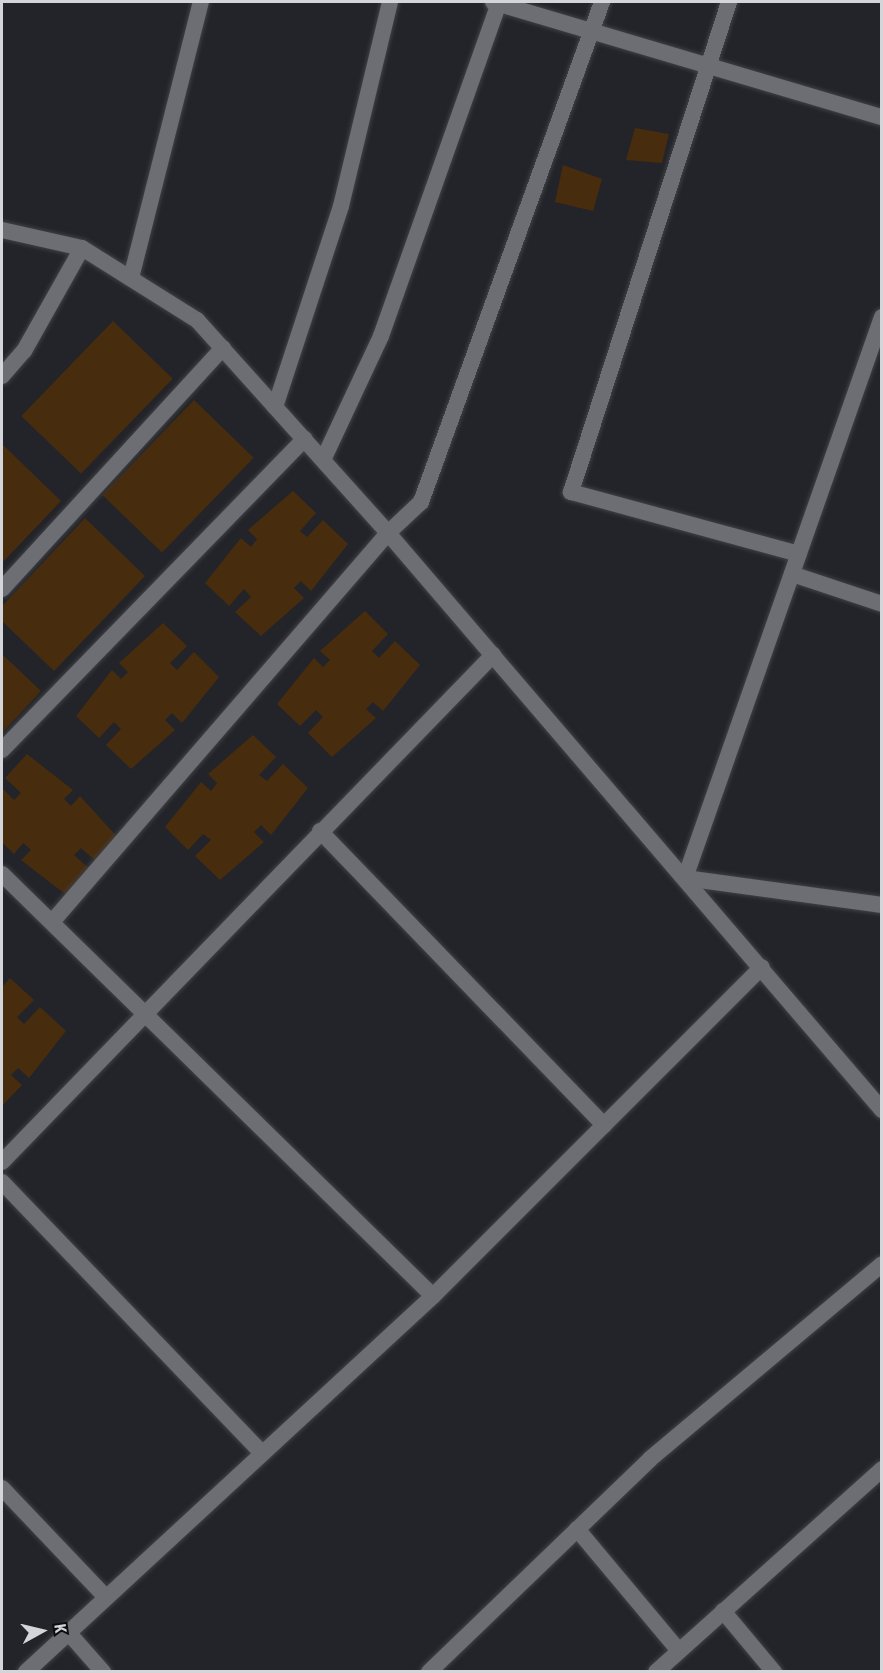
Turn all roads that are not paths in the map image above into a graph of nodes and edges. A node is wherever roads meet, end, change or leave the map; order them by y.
1 (201, 2) edge
2 (390, 2) edge
3 (497, 2) edge
4 (602, 2) edge
5 (729, 2) edge
6 (592, 31) junction
7 (708, 65) junction
8 (882, 117) edge
9 (2, 230) edge
10 (82, 248) junction
11 (130, 278) junction
12 (882, 317) edge
13 (223, 348) junction
14 (2, 376) edge
15 (275, 407) junction
16 (304, 439) junction
17 (323, 460) junction
18 (388, 533) junction
19 (799, 554) junction
20 (792, 574) junction
21 (2, 590) edge
22 (882, 604) edge
23 (493, 656) junction
24 (2, 750) edge
25 (320, 831) junction
26 (2, 874) edge
27 (685, 878) junction
28 (882, 905) edge
29 (52, 922) junction
30 (762, 967) junction
31 (147, 1012) junction
32 (882, 1110) edge
33 (604, 1125) junction
34 (2, 1162) edge
35 (2, 1182) edge
36 (882, 1264) edge
37 (434, 1296) junction
38 (262, 1453) junction
39 (882, 1469) edge
40 (2, 1488) edge
41 (577, 1529) junction
42 (105, 1596) junction
43 (723, 1611) junction
44 (67, 1631) junction
45 (679, 1651) junction
46 (26, 1671) edge
47 (102, 1671) edge
48 (429, 1671) edge
49 (656, 1671) edge
50 (774, 1671) edge

1 - 11 street
2 - 15 street
3 - 6 street
3 - 17 street
4 - 6 street
5 - 7 street
6 - 7 street
6 - 18 street
7 - 8 street
7 - 19 street
9 - 10 street
10 - 11 street
10 - 14 street
11 - 13 street
12 - 19 street
13 - 15 street
13 - 21 street
15 - 16 street
16 - 17 street
16 - 24 street
17 - 18 street
18 - 23 street
18 - 29 street
19 - 20 street
20 - 22 street
20 - 27 street
23 - 25 street
23 - 27 street
25 - 31 street
25 - 33 street
26 - 29 street
27 - 28 street
27 - 30 street
29 - 31 street
30 - 32 street
30 - 33 street
31 - 34 street
31 - 37 street
33 - 37 street
35 - 38 street
36 - 41 street
37 - 38 street
38 - 42 street
39 - 43 street
40 - 42 street
41 - 45 street
41 - 48 street
42 - 44 street
43 - 45 street
43 - 50 street
44 - 46 street
44 - 47 street
45 - 49 street

